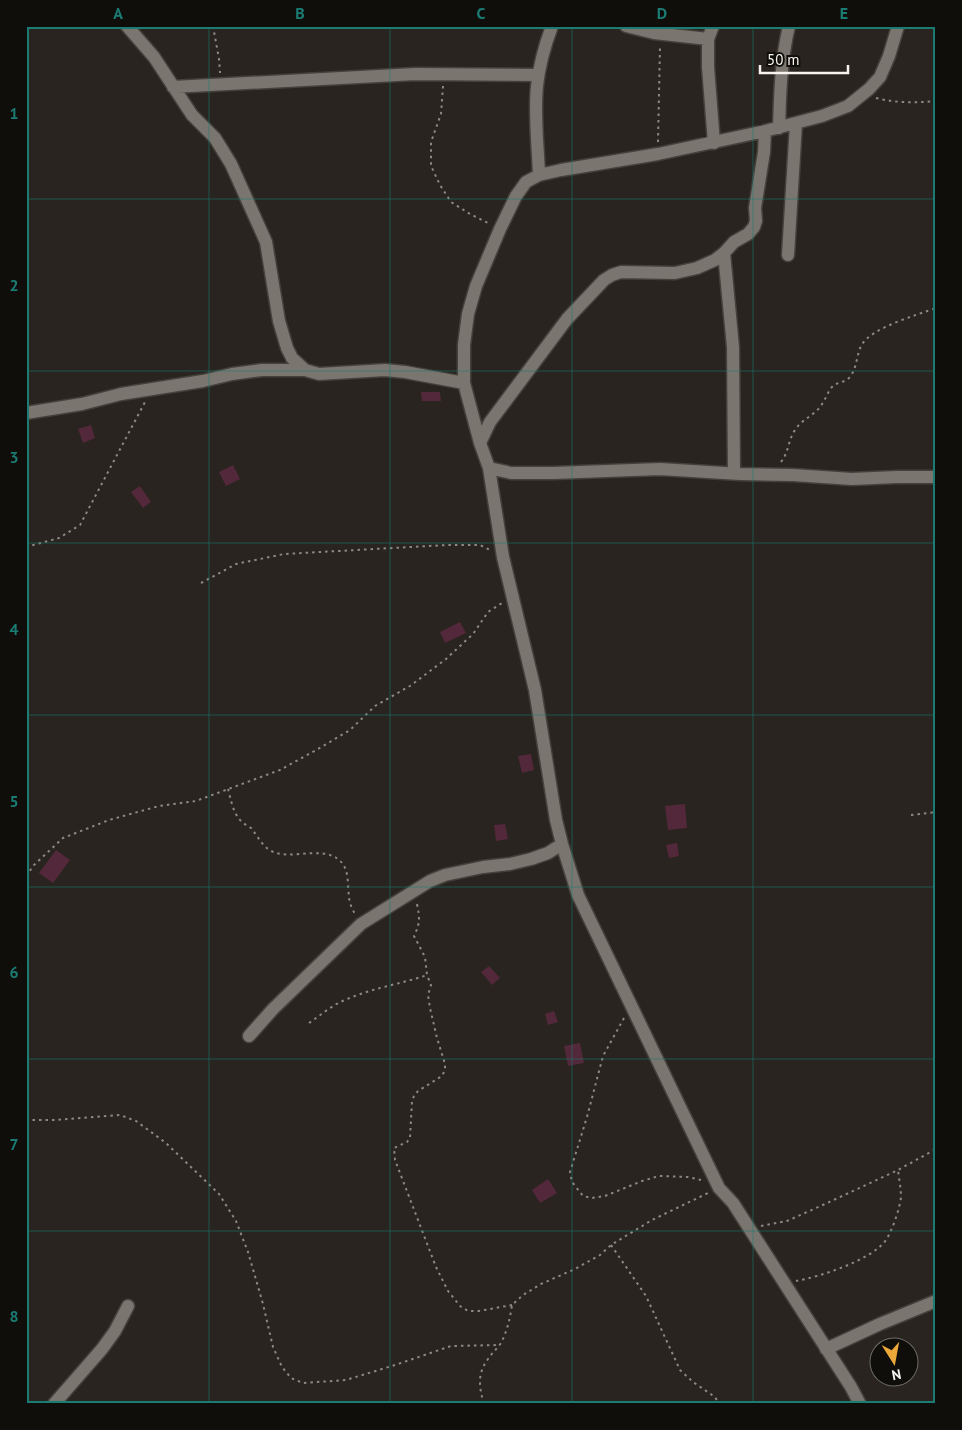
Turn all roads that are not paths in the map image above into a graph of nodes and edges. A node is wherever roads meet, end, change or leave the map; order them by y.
1 (127, 26) edge
2 (552, 26) edge
3 (626, 26) edge
4 (714, 26) edge
5 (789, 26) edge
6 (898, 26) edge
7 (656, 31) edge
8 (708, 39) junction
9 (538, 75) junction
10 (173, 88) junction
11 (796, 123) junction
12 (779, 128) junction
13 (765, 131) junction
14 (714, 143) junction
15 (539, 175) junction
16 (724, 253) junction
17 (788, 255) dead end
18 (305, 370) junction
19 (464, 383) junction
20 (26, 413) edge
21 (480, 443) junction
22 (489, 468) junction
23 (734, 473) junction
24 (936, 477) edge
25 (562, 844) junction
26 (249, 1036) dead end
27 (936, 1301) edge
28 (128, 1306) dead end
29 (826, 1349) junction
30 (54, 1404) edge
31 (860, 1404) edge

1 - 10 street
2 - 9 street
3 - 7 street
4 - 8 street
5 - 12 street
6 - 11 street
7 - 8 street
8 - 14 street
9 - 10 street
9 - 15 street
10 - 18 street
11 - 12 street
11 - 17 street
12 - 13 street
13 - 14 street
13 - 16 street
14 - 15 street
15 - 19 street
16 - 21 street
16 - 23 street
18 - 19 street
18 - 20 street
19 - 21 street
21 - 22 street
22 - 23 street
22 - 25 street
23 - 24 street
25 - 26 street
25 - 29 street
27 - 29 street
28 - 30 street
29 - 31 street

